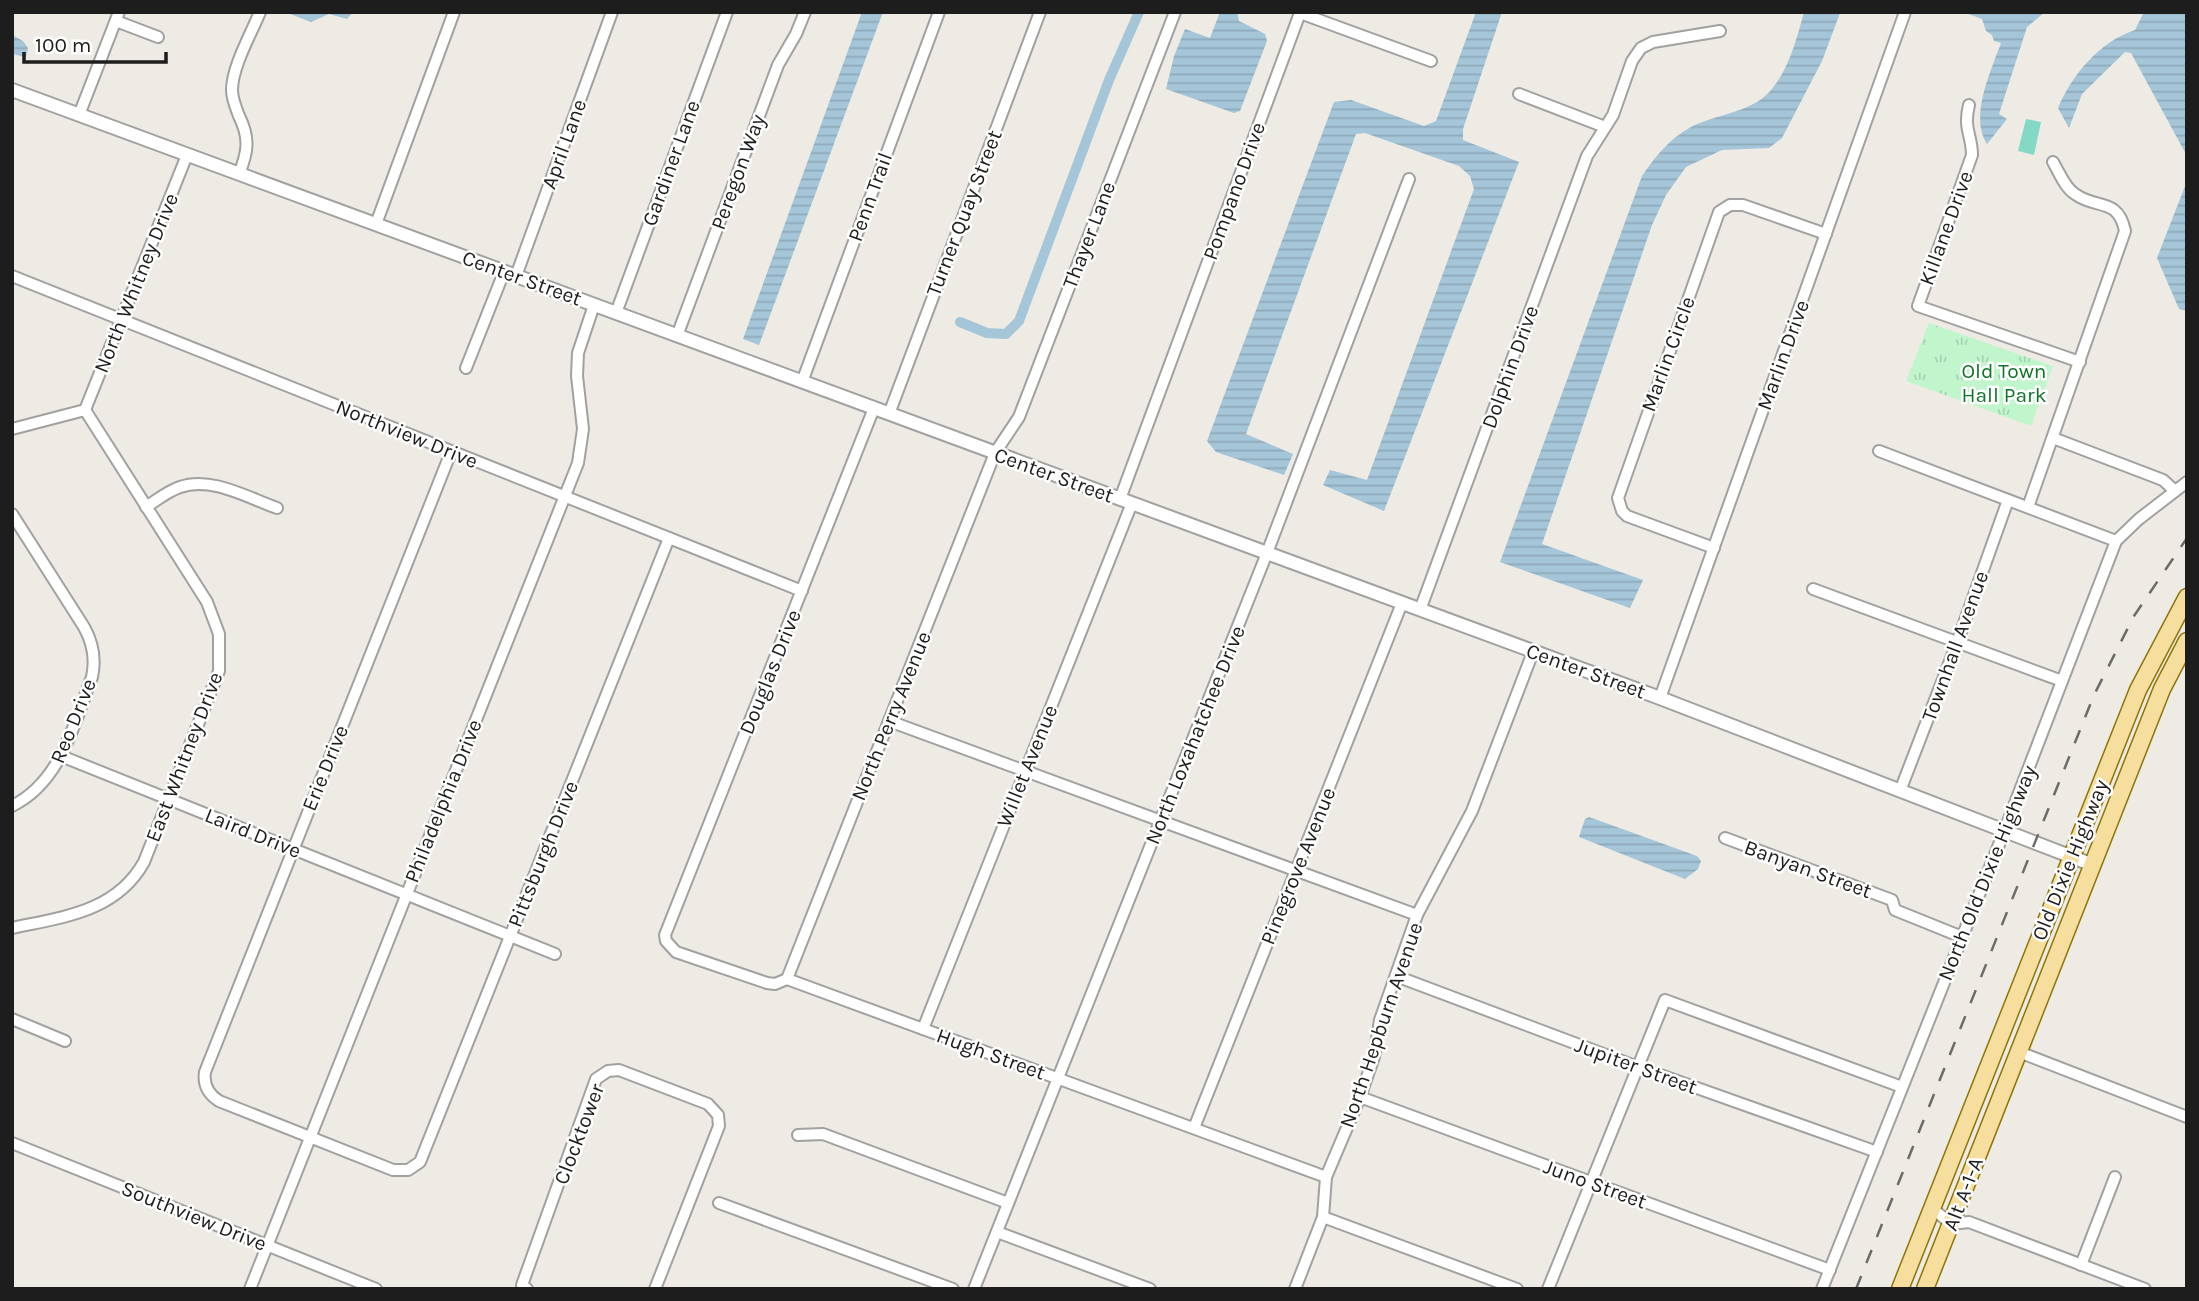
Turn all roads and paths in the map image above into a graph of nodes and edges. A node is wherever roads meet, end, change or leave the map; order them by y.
1 (260, 12) edge
2 (454, 12) edge
3 (612, 12) edge
4 (727, 12) edge
5 (805, 12) edge
6 (939, 12) edge
7 (1040, 12) edge
8 (1175, 12) edge
9 (1905, 12) edge
10 (118, 17) edge
11 (1720, 31) dead end
12 (158, 37) dead end
13 (1431, 61) dead end
14 (12, 90) edge
15 (1519, 94) dead end
16 (1969, 105) dead end
17 (79, 115) junction
18 (1605, 127) junction
19 (187, 155) junction
20 (2053, 162) dead end
21 (239, 174) junction
22 (1409, 179) dead end
23 (376, 224) junction
24 (1826, 234) junction
25 (510, 274) junction
26 (12, 276) edge
27 (594, 305) junction
28 (616, 313) junction
29 (121, 320) junction
30 (677, 336) junction
31 (2080, 362) junction
32 (466, 368) dead end
33 (802, 382) junction
34 (874, 408) junction
35 (85, 410) junction
36 (889, 414) junction
37 (12, 429) edge
38 (2053, 438) junction
39 (1879, 451) dead end
40 (451, 452) junction
41 (995, 453) junction
42 (2187, 482) edge
43 (2175, 491) junction
44 (564, 497) junction
45 (2008, 500) junction
46 (1126, 501) junction
47 (146, 507) junction
48 (2028, 507) junction
49 (277, 508) dead end
50 (12, 514) edge
51 (17, 530) edge
52 (669, 538) junction
53 (2116, 541) junction
54 (1714, 548) junction
55 (1267, 553) junction
56 (1813, 589) dead end
57 (802, 591) junction
58 (2187, 597) edge
59 (1402, 603) junction
60 (1420, 610) junction
61 (2187, 641) edge
62 (1957, 643) junction
63 (1533, 652) junction
64 (2062, 681) junction
65 (1660, 698) junction
66 (889, 721) junction
67 (61, 756) junction
68 (1026, 770) junction
69 (1900, 791) junction
70 (169, 799) junction
71 (12, 806) edge
72 (1161, 820) junction
73 (2004, 832) junction
74 (1725, 838) dead end
75 (294, 849) junction
76 (2071, 857) junction
77 (2093, 865) junction
78 (1296, 869) junction
79 (406, 894) junction
80 (1417, 915) junction
81 (12, 928) edge
82 (665, 935) joint
83 (511, 936) junction
84 (1962, 937) junction
85 (555, 954) dead end
86 (1396, 976) junction
87 (787, 979) junction
88 (12, 1019) edge
89 (923, 1029) junction
90 (65, 1041) dead end
91 (2019, 1052) junction
92 (1638, 1067) junction
93 (1058, 1079) junction
94 (1902, 1087) junction
95 (1360, 1097) junction
96 (1999, 1100) joint
97 (2187, 1117) edge
98 (1194, 1128) junction
99 (1965, 1128) joint
100 (799, 1135) dead end
101 (310, 1137) junction
102 (12, 1143) edge
103 (1877, 1152) junction
104 (1326, 1177) junction
105 (2115, 1177) dead end
106 (1591, 1182) junction
107 (719, 1203) dead end
108 (1008, 1203) junction
109 (1932, 1208) junction
110 (1323, 1217) junction
111 (1951, 1224) junction
112 (997, 1232) junction
113 (266, 1245) junction
114 (2081, 1265) junction
115 (1830, 1270) junction
116 (250, 1289) edge
117 (376, 1289) edge
118 (527, 1289) edge
119 (655, 1289) edge
120 (953, 1289) edge
121 (974, 1289) edge
122 (1150, 1289) edge
123 (1295, 1289) edge
124 (1517, 1289) edge
125 (1548, 1289) edge
126 (1822, 1289) edge
127 (1900, 1289) edge
128 (1925, 1289) edge
129 (2144, 1289) edge

1 - 21 street
2 - 23 street
3 - 25 street, April Lane
4 - 28 street, Gardiner Lane
5 - 30 street, Peregon Way
6 - 33 street, Penn Trail
7 - 36 street, Turner Quay Street
8 - 41 street, Thayer Lane
9 - 24 street, Marlin Drive
10 - 12 street
10 - 17 street
11 - 18 street, Dolphin Drive
13 - 46 street, Pompano Drive
14 - 17 street, Center Street
15 - 18 street
16 - 31 street, Killane Drive
17 - 19 street, Center Street
18 - 60 street, Dolphin Drive
19 - 21 street, Center Street
19 - 29 street, North Whitney Drive
20 - 31 street
21 - 23 street, Center Street
22 - 55 street, North Loxahatchee Drive
23 - 25 street, Center Street
24 - 54 street, Marlin Drive
24 - 54 street, Marlin Circle
25 - 27 street, Center Street
25 - 32 street, April Lane
26 - 29 street, Northview Drive
27 - 28 street, Center Street
27 - 44 street, Philadelphia Drive
28 - 30 street, Center Street
29 - 35 street, North Whitney Drive
29 - 40 street, Northview Drive
30 - 33 street, Center Street
31 - 38 street
33 - 34 street, Center Street
34 - 36 street, Center Street
34 - 57 street, Douglas Drive
35 - 37 street
35 - 47 street, East Whitney Drive
36 - 41 street, Center Street
38 - 43 street
38 - 48 street
39 - 45 street
40 - 44 street, Northview Drive
40 - 75 street, Erie Drive
41 - 46 street, Center Street
41 - 66 street, North Perry Avenue
42 - 43 street, North Old Dixie Highway
43 - 53 street, North Old Dixie Highway
44 - 52 street, Northview Drive
44 - 79 street, Philadelphia Drive
45 - 48 street
45 - 62 street, Townhall Avenue
46 - 55 street, Center Street
46 - 68 street, Willet Avenue
47 - 49 street
47 - 70 street, East Whitney Drive
48 - 53 street
50 - 51 street, Reo Drive
51 - 67 street, Reo Drive
52 - 57 street, Northview Drive
52 - 83 street, Pittsburgh Drive
53 - 64 street, North Old Dixie Highway
54 - 65 street, Marlin Drive
55 - 59 street, Center Street
55 - 72 street, North Loxahatchee Drive
56 - 62 street
57 - 82 street, Douglas Drive
58 - 76 main road, Old Dixie Highway
59 - 60 street, Center Street
59 - 78 street, Pinegrove Avenue
60 - 63 street, Center Street
61 - 77 main road, Old Dixie Highway
62 - 64 street
62 - 69 street, Townhall Avenue
63 - 65 street, Center Street
63 - 80 street, North Hepburn Avenue
64 - 73 street, North Old Dixie Highway
65 - 69 street, Center Street
66 - 68 street
66 - 87 street, North Perry Avenue
67 - 70 street, Laird Drive
67 - 71 street, Reo Drive
68 - 72 street
68 - 89 street, Willet Avenue
69 - 73 street, Center Street
70 - 75 street, Laird Drive
70 - 81 street, East Whitney Drive
72 - 78 street
72 - 93 street, North Loxahatchee Drive
73 - 76 street, Center Street
73 - 84 street, North Old Dixie Highway
74 - 84 street, Banyan Street
75 - 79 street, Laird Drive
75 - 101 street, Erie Drive
76 - 77 street, Center Street
76 - 99 main road, Old Dixie Highway
77 - 91 main road, Old Dixie Highway
78 - 80 street
78 - 98 street, Pinegrove Avenue
79 - 83 street, Laird Drive
79 - 101 street, Philadelphia Drive
80 - 86 street, North Hepburn Avenue
82 - 87 street, Hugh Street
83 - 85 street, Laird Drive
83 - 101 street, Pittsburgh Drive
84 - 94 street, North Old Dixie Highway
86 - 92 street, Jupiter Street
86 - 95 street, North Hepburn Avenue
87 - 89 street, Hugh Street
88 - 90 street
89 - 93 street, Hugh Street
91 - 96 main road, Old Dixie Highway
91 - 97 street
92 - 94 street
92 - 103 street, Jupiter Street
92 - 106 street
93 - 98 street, Hugh Street
93 - 108 street, North Loxahatchee Drive
94 - 103 street, North Old Dixie Highway
95 - 104 street, North Hepburn Avenue
95 - 106 street, Juno Street
96 - 111 main road, Alt A-1-A
98 - 104 street, Hugh Street
99 - 109 main road, Alt A-1-A
100 - 108 street
101 - 113 street, Philadelphia Drive
102 - 113 street, Southview Drive
103 - 115 street, North Old Dixie Highway
104 - 110 street, North Hepburn Avenue
105 - 114 street
106 - 115 street, Juno Street
106 - 125 street
107 - 120 street
108 - 112 street, North Loxahatchee Drive
109 - 111 street
109 - 127 main road, Alt A-1-A
110 - 123 street, North Hepburn Avenue
110 - 124 street
111 - 114 street
111 - 128 main road, Alt A-1-A
112 - 121 street, North Loxahatchee Drive
112 - 122 street
113 - 116 street, Philadelphia Drive
113 - 117 street, Southview Drive
114 - 129 street
115 - 126 street, North Old Dixie Highway
118 - 119 street, Clocktower

